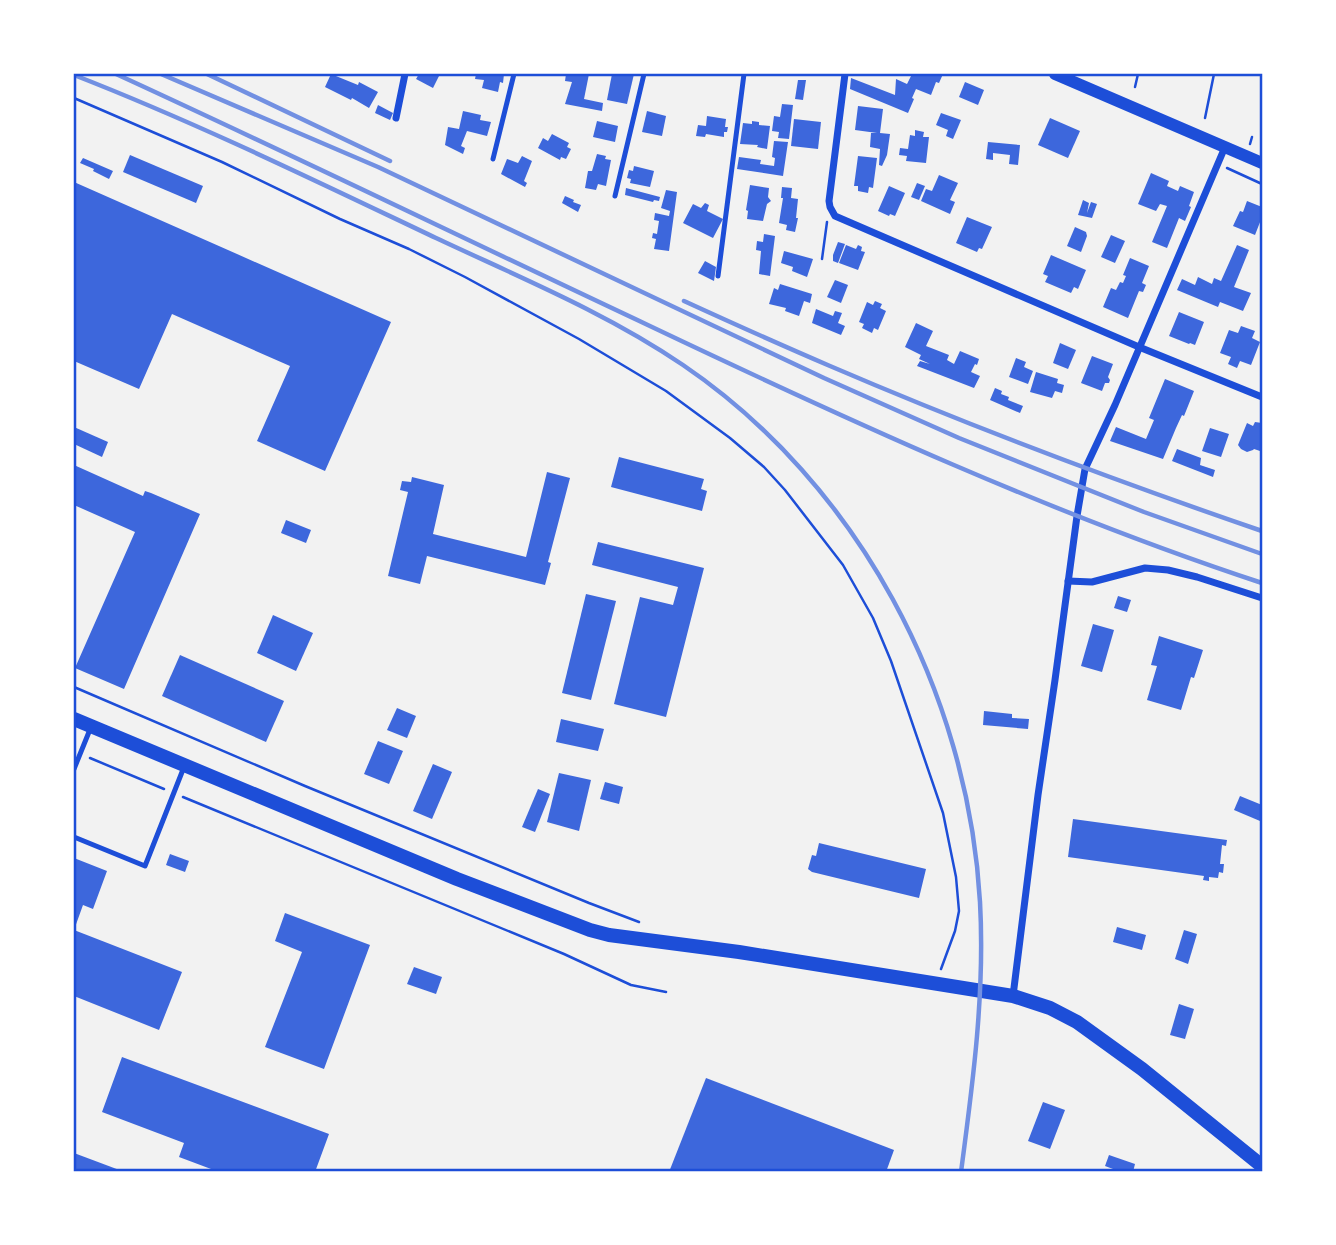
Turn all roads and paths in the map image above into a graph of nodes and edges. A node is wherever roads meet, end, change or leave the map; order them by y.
1 (405, 74) edge
2 (514, 74) edge
3 (644, 74) edge
4 (744, 74) edge
5 (845, 74) edge
6 (1055, 74) edge
7 (1138, 74) edge
8 (1214, 74) edge
9 (1135, 87) dead end
10 (74, 98) edge
11 (396, 118) dead end
12 (1205, 118) dead end
13 (1225, 147) junction
14 (494, 159) dead end
15 (1262, 163) edge
16 (1218, 164) junction
17 (1262, 184) edge
18 (615, 196) dead end
19 (831, 208) junction
20 (822, 259) dead end
21 (718, 276) dead end
22 (1139, 347) junction
23 (1262, 397) edge
24 (1068, 581) junction
25 (1262, 598) edge
26 (74, 687) edge
27 (74, 719) edge
28 (91, 727) junction
29 (80, 754) junction
30 (184, 767) junction
31 (74, 769) edge
32 (174, 793) junction
33 (74, 837) edge
34 (638, 922) dead end
35 (933, 982) junction
36 (666, 992) dead end
37 (1013, 996) junction
38 (1262, 1166) edge

1 - 11 street
2 - 14 lane
3 - 18 lane
4 - 21 lane
5 - 19 street
6 - 13 street
7 - 9 path
8 - 12 path
10 - 35 path
13 - 15 street
13 - 16 street
16 - 17 path
16 - 22 street
19 - 20 path
19 - 22 street
22 - 23 street
22 - 24 street
24 - 25 street
24 - 37 street
26 - 34 path
27 - 28 main road
28 - 29 lane
28 - 30 main road
29 - 31 lane
29 - 32 path
30 - 32 lane
30 - 35 main road
32 - 33 lane
32 - 36 path
35 - 37 main road
37 - 38 main road

